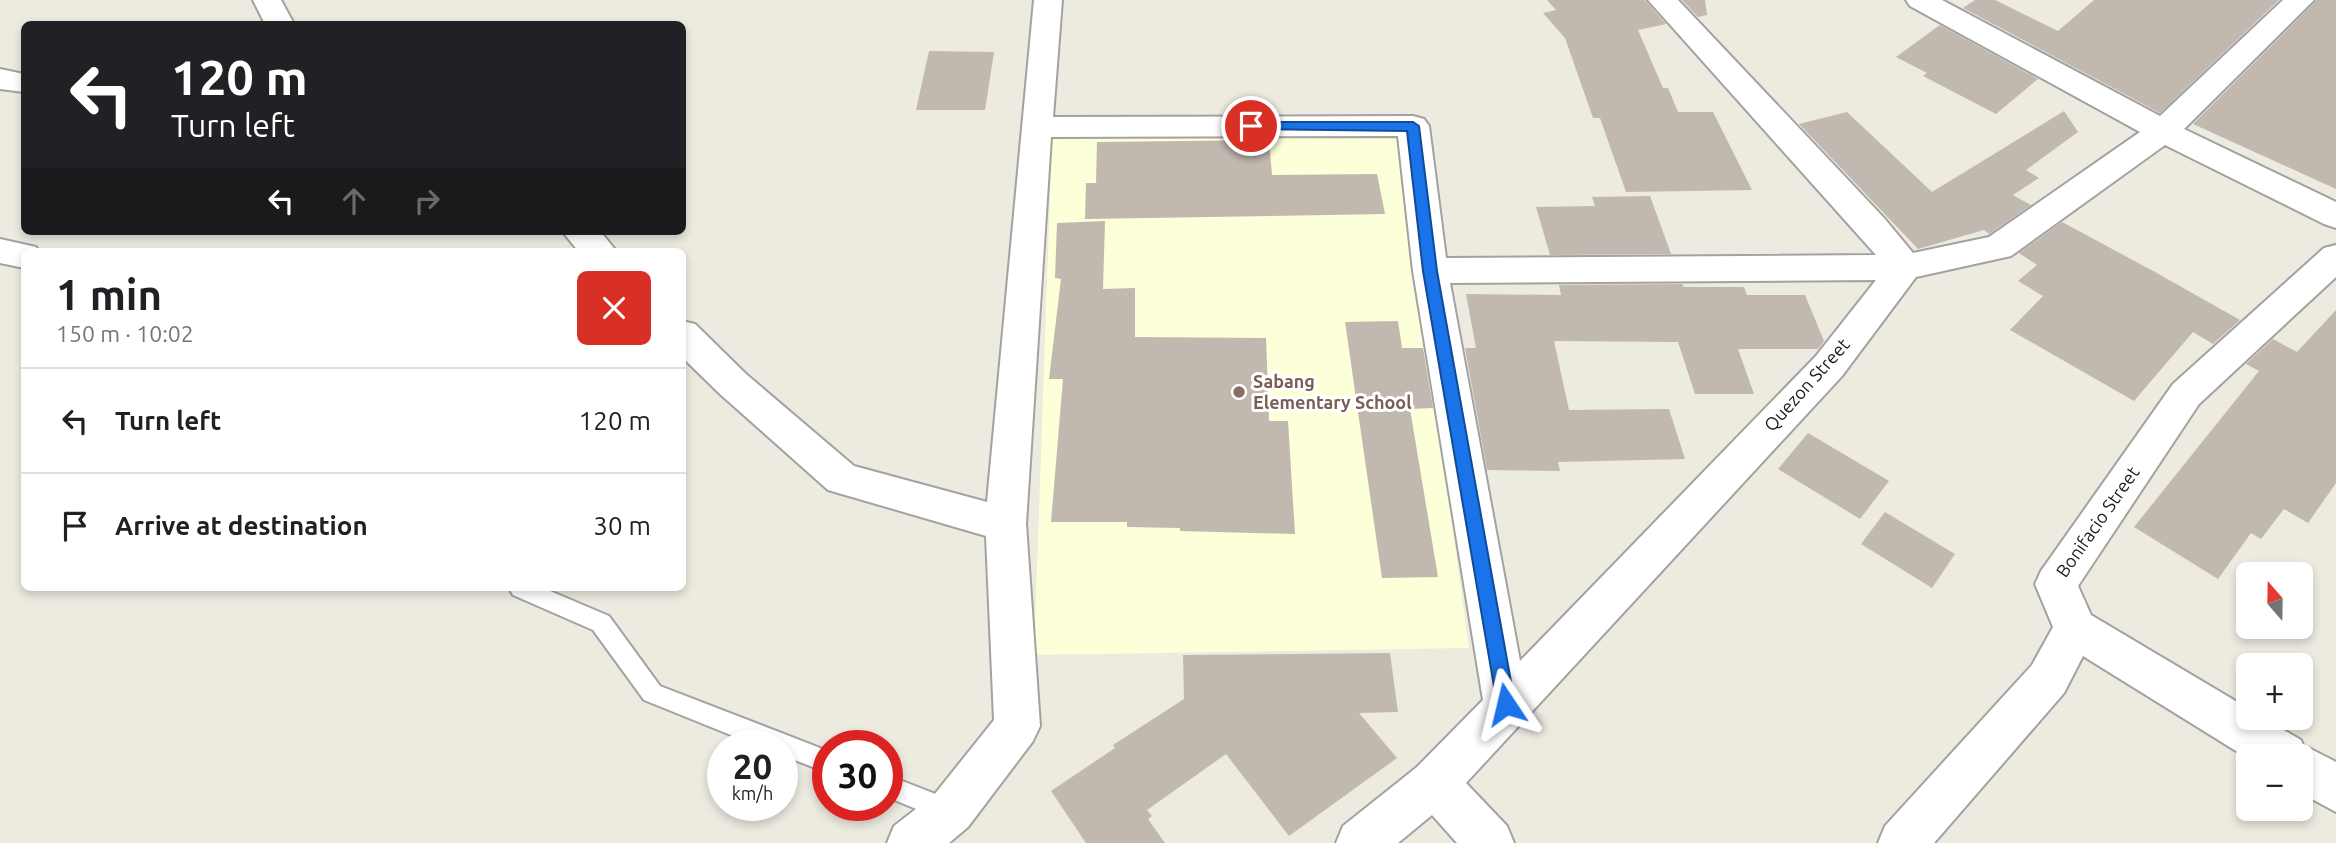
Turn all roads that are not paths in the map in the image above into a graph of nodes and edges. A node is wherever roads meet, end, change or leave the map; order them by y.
1 (267, 0) edge
2 (1048, 0) edge
3 (1662, 0) edge
4 (1920, 0) edge
5 (2300, 0) edge
6 (278, 21) edge
7 (0, 79) edge
8 (21, 82) edge
9 (1035, 127) junction
10 (2162, 131) junction
11 (2336, 216) edge
12 (583, 235) edge
13 (596, 248) edge
14 (0, 251) edge
15 (21, 255) edge
16 (2336, 257) edge
17 (1905, 267) junction
18 (1430, 271) junction
19 (686, 338) edge
20 (686, 375) edge
21 (733, 384) junction
22 (1006, 524) junction
23 (527, 591) edge
24 (2076, 628) junction
25 (1506, 704) junction
26 (2265, 744) edge
27 (812, 756) edge
28 (2313, 774) edge
29 (1434, 783) junction
30 (2336, 789) edge
31 (903, 792) edge
32 (951, 811) junction
33 (911, 843) edge
34 (1360, 843) edge
35 (1490, 843) edge
36 (1902, 843) edge

1 - 6 street
2 - 9 street
3 - 17 street
4 - 10 street
5 - 10 street
7 - 8 street
9 - 18 street
9 - 22 street
10 - 11 street
10 - 17 street
12 - 13 street
14 - 15 street
16 - 24 street, Bonifacio Street
17 - 18 street
17 - 25 street, Quezon Street
18 - 25 street
19 - 21 street
20 - 21 street
21 - 22 street
22 - 32 street
23 - 27 lane
24 - 26 street
24 - 36 street
25 - 29 street, Quezon Street
28 - 30 street
29 - 34 street, Quezon Street
29 - 35 street
31 - 32 lane
32 - 33 street

